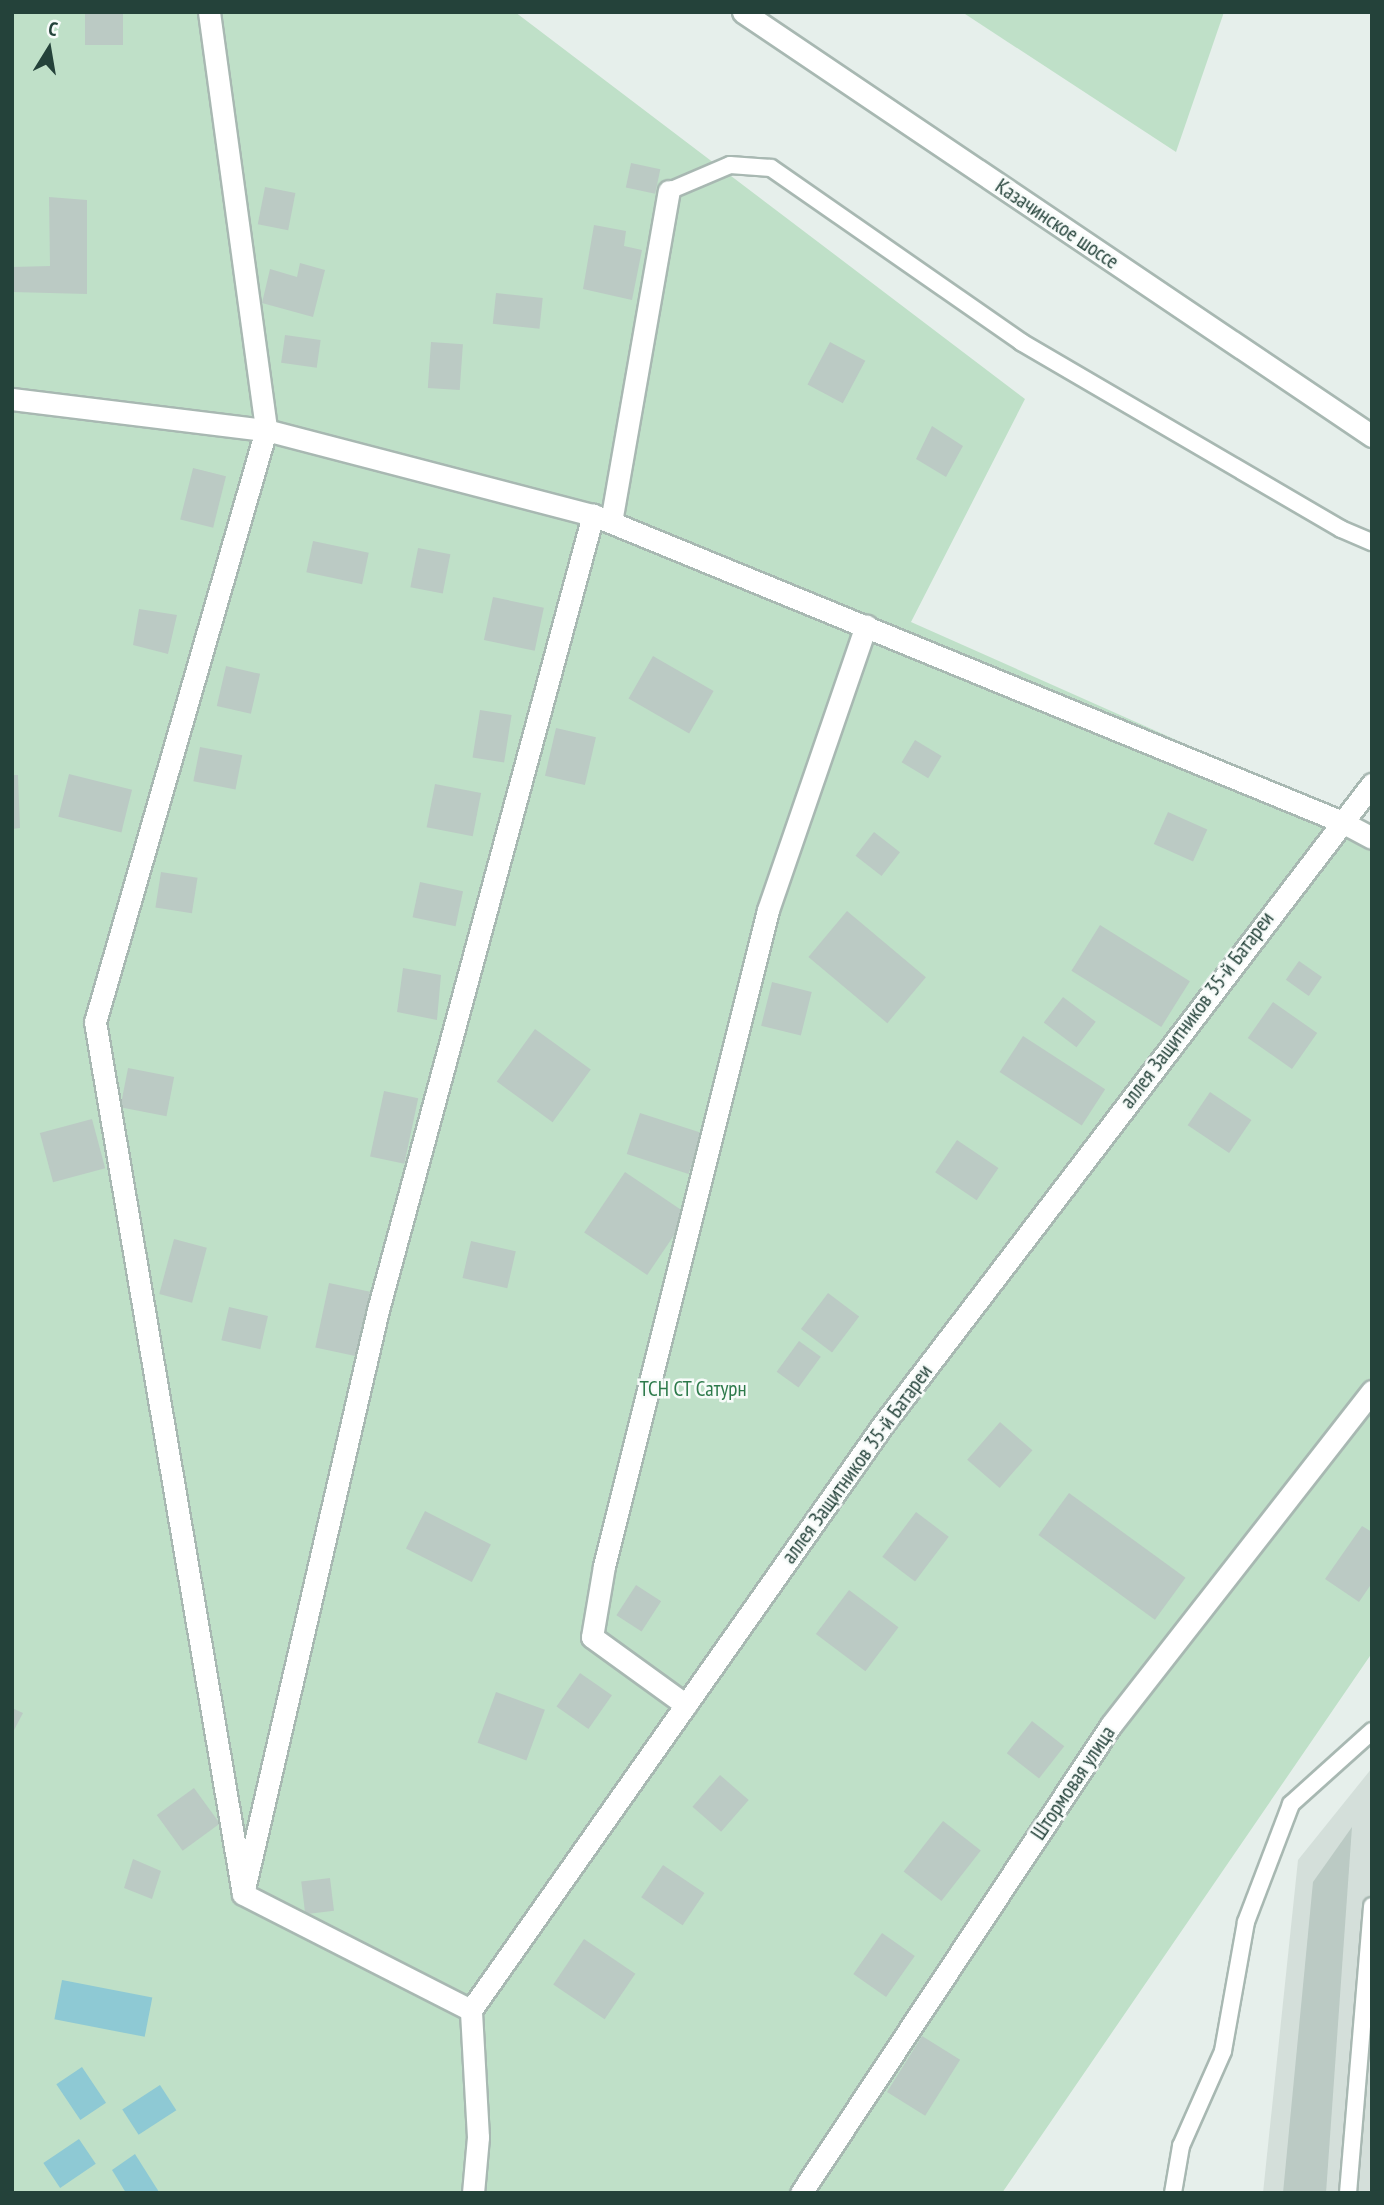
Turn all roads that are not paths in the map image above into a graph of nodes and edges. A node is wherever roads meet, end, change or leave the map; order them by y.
1 (209, 12) edge
2 (743, 12) edge
3 (668, 191) joint
4 (12, 399) edge
5 (267, 430) junction
6 (1372, 436) edge
7 (602, 519) junction
8 (1372, 542) edge
9 (866, 625) junction
10 (1372, 785) edge
11 (1340, 821) junction
12 (1372, 838) edge
13 (1372, 1391) edge
14 (686, 1705) junction
15 (1372, 1731) edge
16 (243, 1894) junction
17 (1372, 1906) edge
18 (471, 2010) junction
19 (472, 2193) edge
20 (801, 2193) edge
21 (1173, 2193) edge
22 (1348, 2193) edge

1 - 5 street
2 - 6 street, Казачинское шоссе
3 - 7 street
3 - 8 lane
4 - 5 street
5 - 7 street
5 - 16 street
7 - 9 street
7 - 16 street
9 - 11 street
9 - 14 street
10 - 11 street, аллея Защитников 35-й Батареи
11 - 12 street
11 - 14 street, аллея Защитников 35-й Батареи
13 - 20 street, Штормовая улица
14 - 18 street, аллея Защитников 35-й Батареи
15 - 21 lane
16 - 18 street
17 - 22 lane
18 - 19 street

